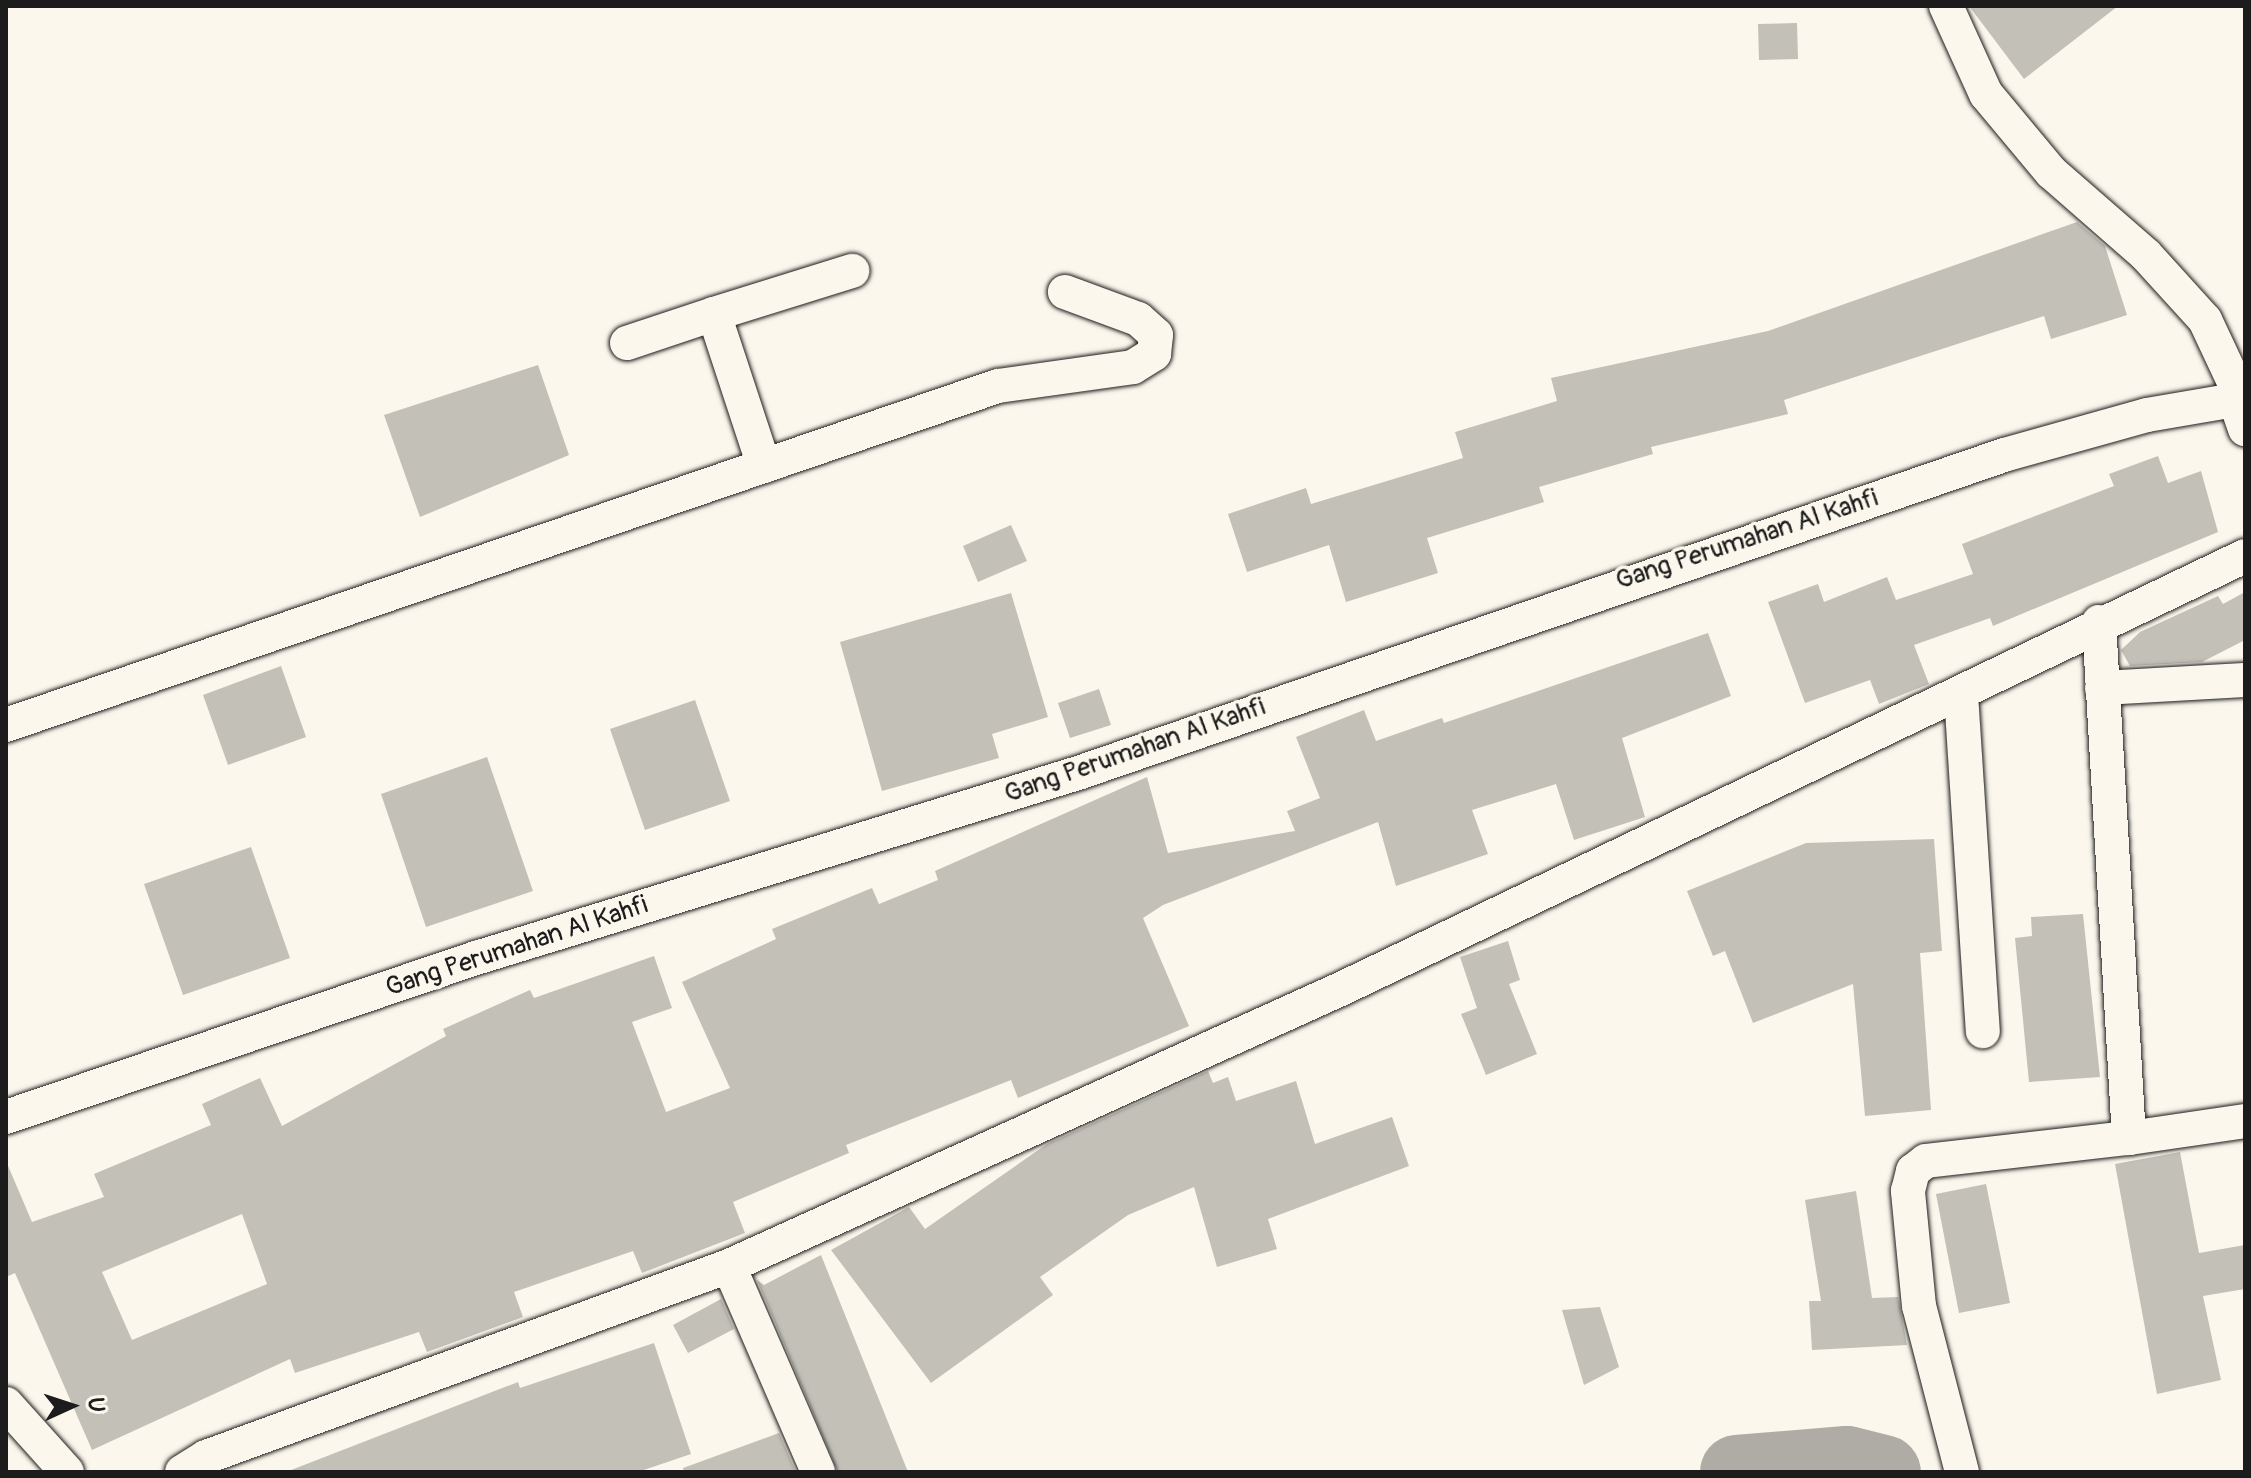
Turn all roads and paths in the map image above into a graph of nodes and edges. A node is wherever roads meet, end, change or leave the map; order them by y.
1 (1946, 6) edge
2 (852, 271) dead end
3 (1065, 292) dead end
4 (714, 314) junction
5 (627, 343) dead end
6 (2240, 415) edge
7 (764, 466) junction
8 (2245, 556) edge
9 (2099, 622) junction
10 (2245, 680) edge
11 (2102, 688) junction
12 (1961, 694) junction
13 (6, 725) edge
14 (1983, 1031) dead end
15 (6, 1117) edge
16 (2245, 1121) edge
17 (2129, 1138) junction
18 (729, 1266) junction
19 (6, 1404) edge
20 (67, 1472) edge
21 (182, 1472) edge
22 (818, 1472) edge
23 (1962, 1472) edge

1 - 6 street
2 - 4 street
3 - 7 street
4 - 5 street
4 - 7 street
6 - 15 street, Gang Perumahan Al Kahfi
7 - 13 street
8 - 9 street
9 - 11 street
9 - 12 street
10 - 11 street
11 - 17 street
12 - 14 street
12 - 18 street
16 - 17 street
17 - 23 street
18 - 21 street
18 - 22 street
19 - 20 street

